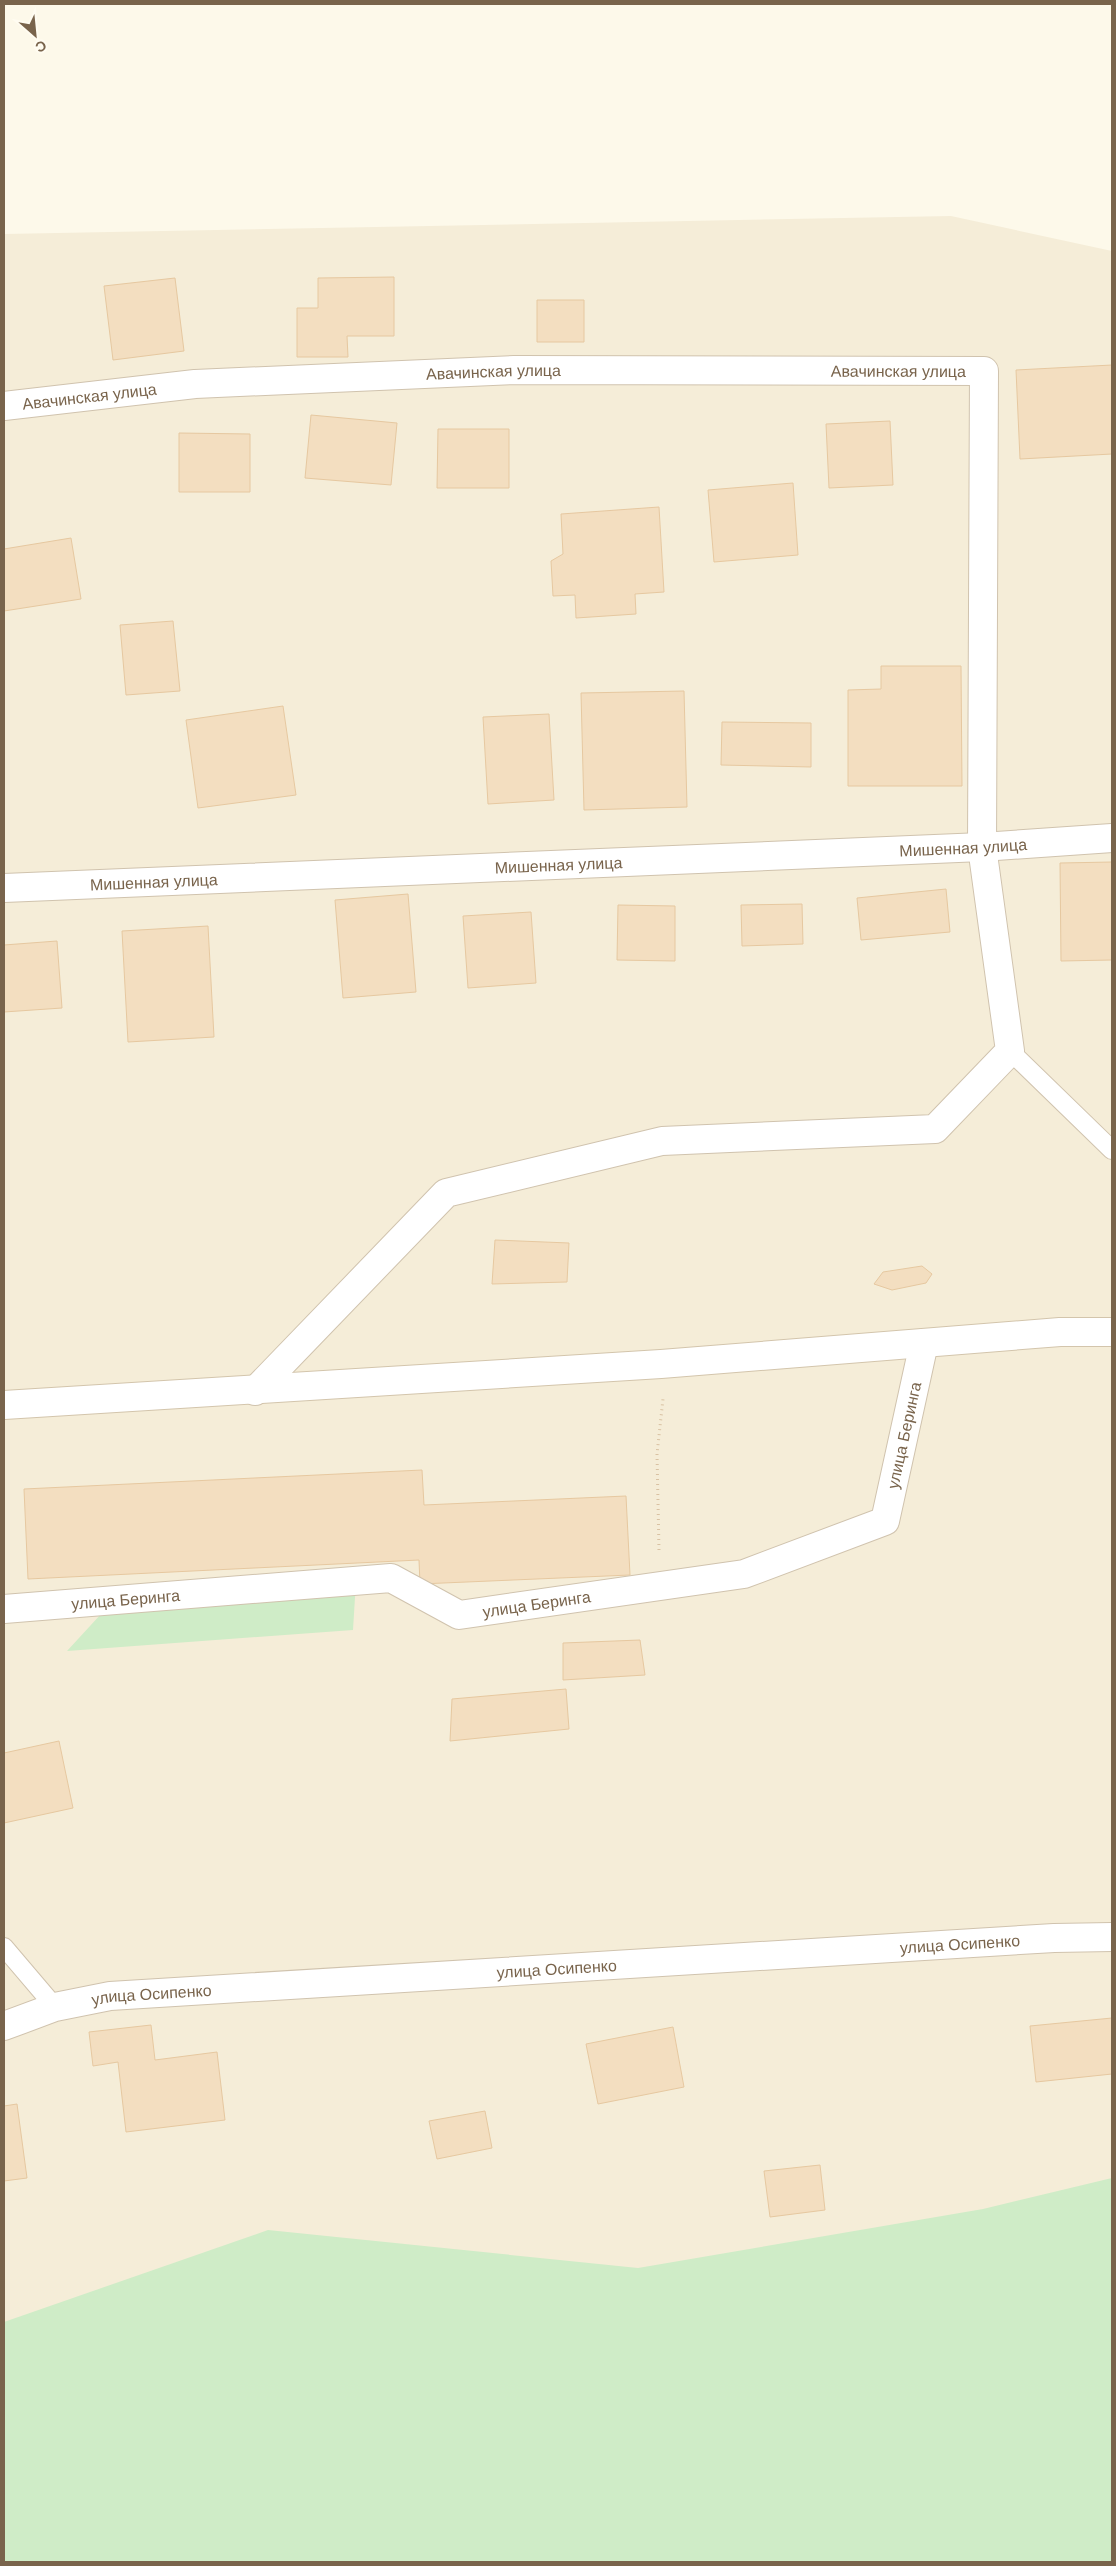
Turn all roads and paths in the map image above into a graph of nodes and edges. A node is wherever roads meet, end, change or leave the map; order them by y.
1 (4, 406) edge
2 (1112, 838) edge
3 (982, 847) junction
4 (4, 888) edge
5 (1010, 1051) junction
6 (1112, 1150) edge
7 (1112, 1332) edge
8 (924, 1343) junction
9 (255, 1391) junction
10 (663, 1399) dead end
11 (4, 1405) edge
12 (660, 1586) junction
13 (4, 1609) edge
14 (1112, 1937) edge
15 (4, 1947) edge
16 (55, 2007) junction
17 (4, 2026) edge

1 - 3 street, Авачинская улица
2 - 3 street, Мишенная улица
3 - 4 street, Мишенная улица
3 - 5 street
5 - 6 lane
5 - 9 street
7 - 8 street
8 - 9 street
8 - 12 street, улица Беринга
9 - 11 street
10 - 12 path
12 - 13 street, улица Беринга
14 - 16 street, улица Осипенко
15 - 16 lane
16 - 17 street, улица Осипенко

